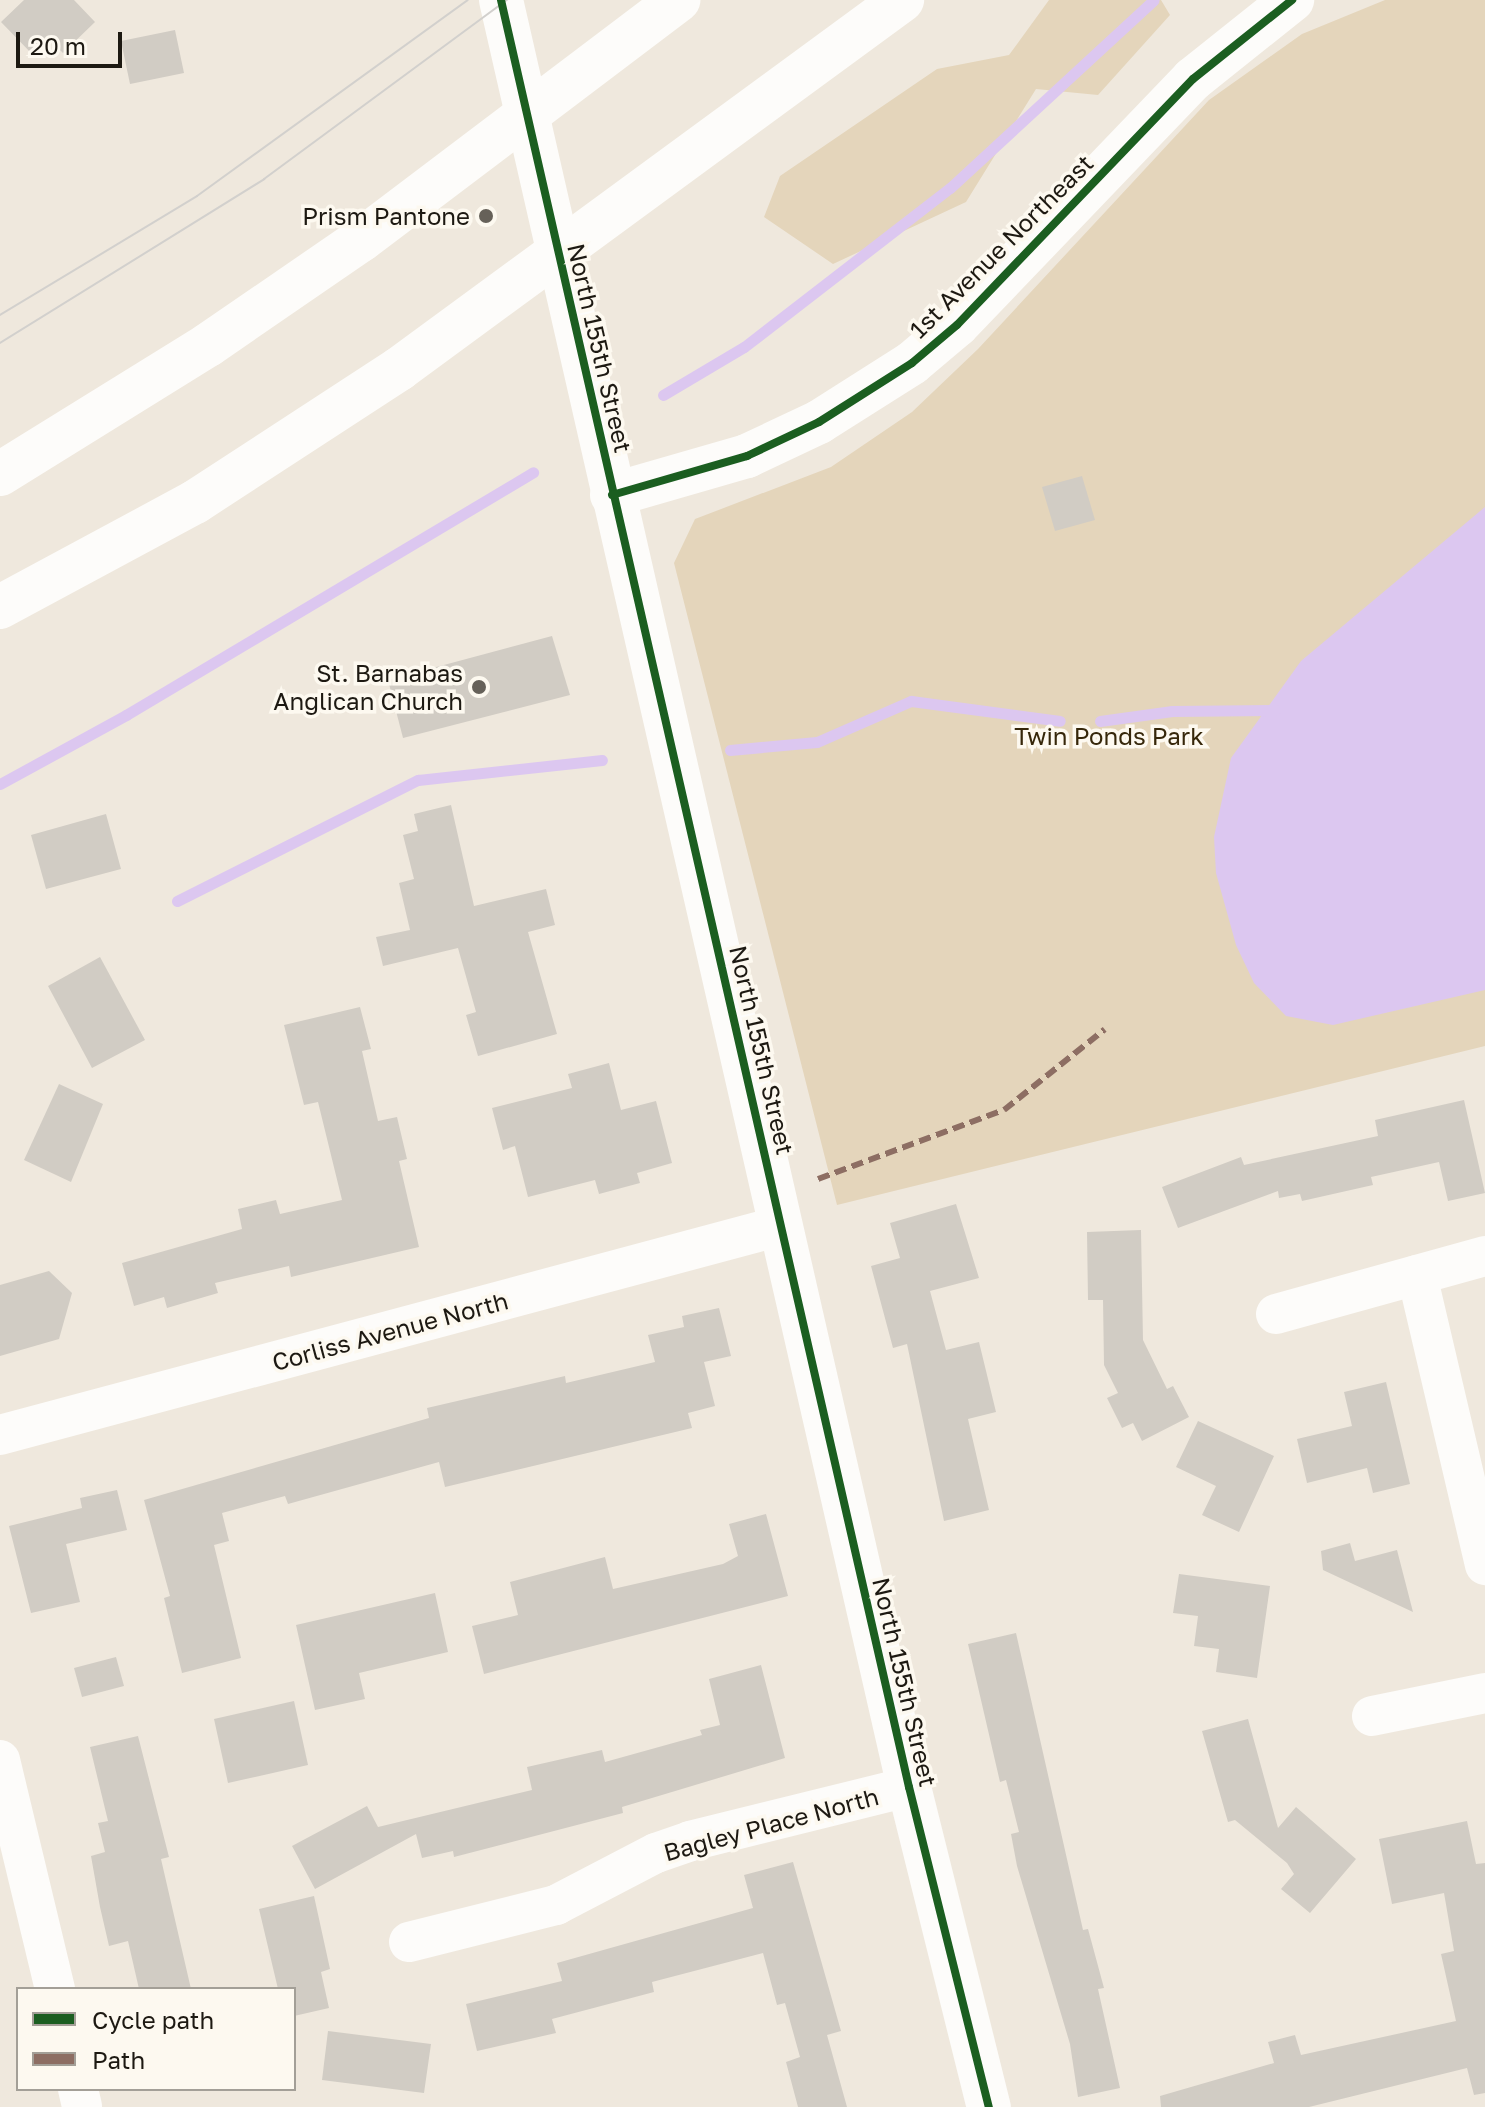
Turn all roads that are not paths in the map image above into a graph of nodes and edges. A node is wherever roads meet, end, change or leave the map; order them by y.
1 (501, 0) edge
2 (678, 0) edge
3 (902, 0) edge
4 (1292, 0) edge
5 (0, 474) edge
6 (612, 495) junction
7 (0, 607) edge
8 (780, 1226) junction
9 (1485, 1256) edge
10 (1417, 1275) junction
11 (1276, 1314) dead end
12 (0, 1435) edge
13 (1485, 1565) edge
14 (1485, 1693) edge
15 (1372, 1716) dead end
16 (0, 1760) edge
17 (909, 1787) junction
18 (409, 1942) dead end
19 (55, 1987) edge
20 (989, 2107) edge

1 - 6 main road, North 155th Street
2 - 5 main road
3 - 7 main road
4 - 6 main road, 1st Avenue Northeast
6 - 8 main road, North 155th Street
8 - 12 street, Corliss Avenue North
8 - 17 main road, North 155th Street
9 - 10 street
10 - 11 street
10 - 13 street
14 - 15 street
16 - 19 street
17 - 18 street, Bagley Place North
17 - 20 main road, North 155th Street

